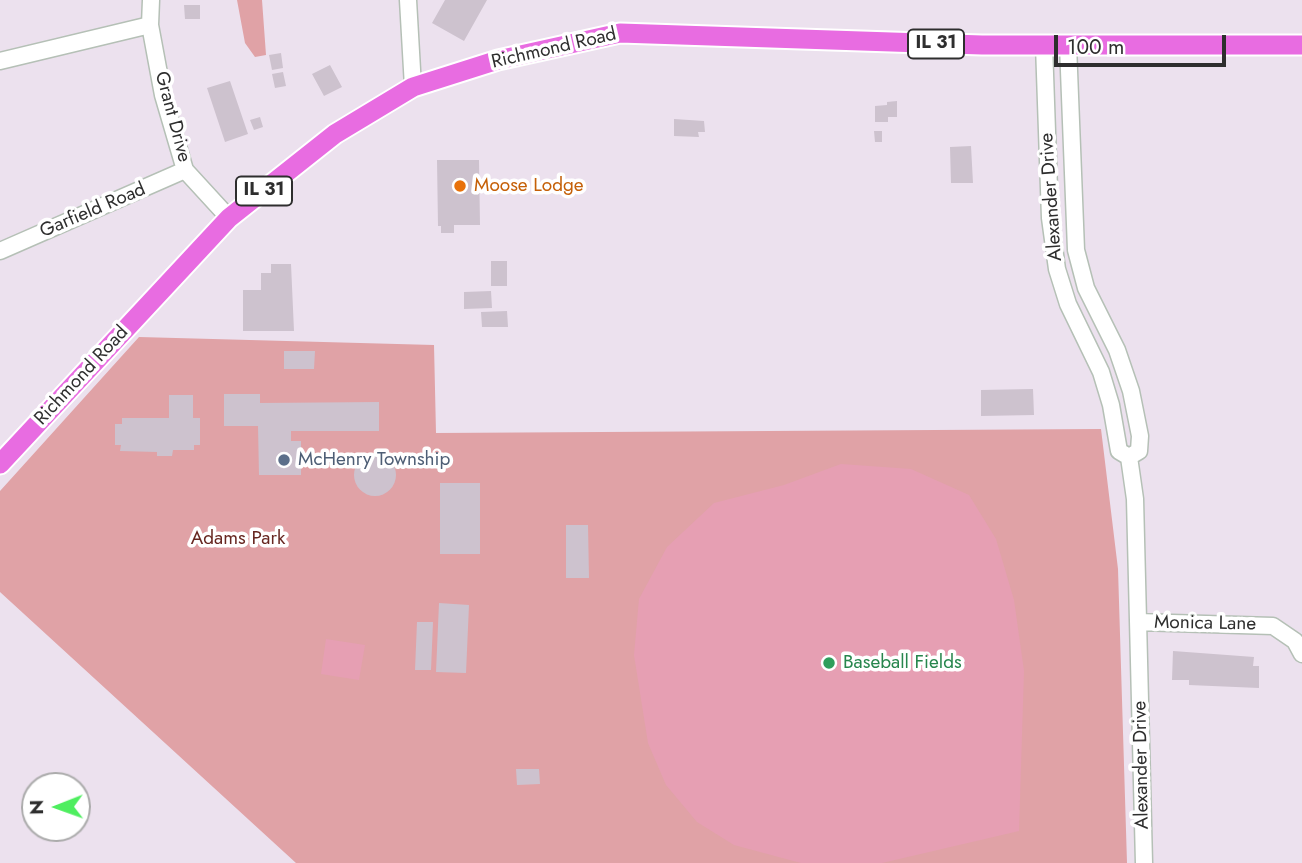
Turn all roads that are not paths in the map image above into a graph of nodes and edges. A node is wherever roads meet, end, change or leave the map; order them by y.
1 (151, 0) edge
2 (408, 0) edge
3 (150, 25) junction
4 (1044, 45) junction
5 (1068, 45) junction
6 (1302, 45) edge
7 (0, 61) edge
8 (413, 88) junction
9 (185, 170) junction
10 (229, 218) junction
11 (0, 251) edge
12 (1129, 457) junction
13 (0, 464) edge
14 (1138, 622) junction
15 (1302, 654) edge
16 (1144, 863) edge

1 - 3 street, Grant Drive
2 - 8 street
3 - 7 street
3 - 9 street, Grant Drive
4 - 5 main road, Richmond Road / IL 31
4 - 8 main road, Richmond Road / IL 31
4 - 12 street, Alexander Drive
5 - 6 main road, Richmond Road / IL 31
5 - 12 street, Alexander Drive
8 - 10 main road, Richmond Road / IL 31
9 - 10 street, Grant Drive
9 - 11 street, Garfield Road
10 - 13 main road, Richmond Road / IL 31
12 - 14 street, Alexander Drive
14 - 15 street, Monica Lane
14 - 16 street, Alexander Drive

